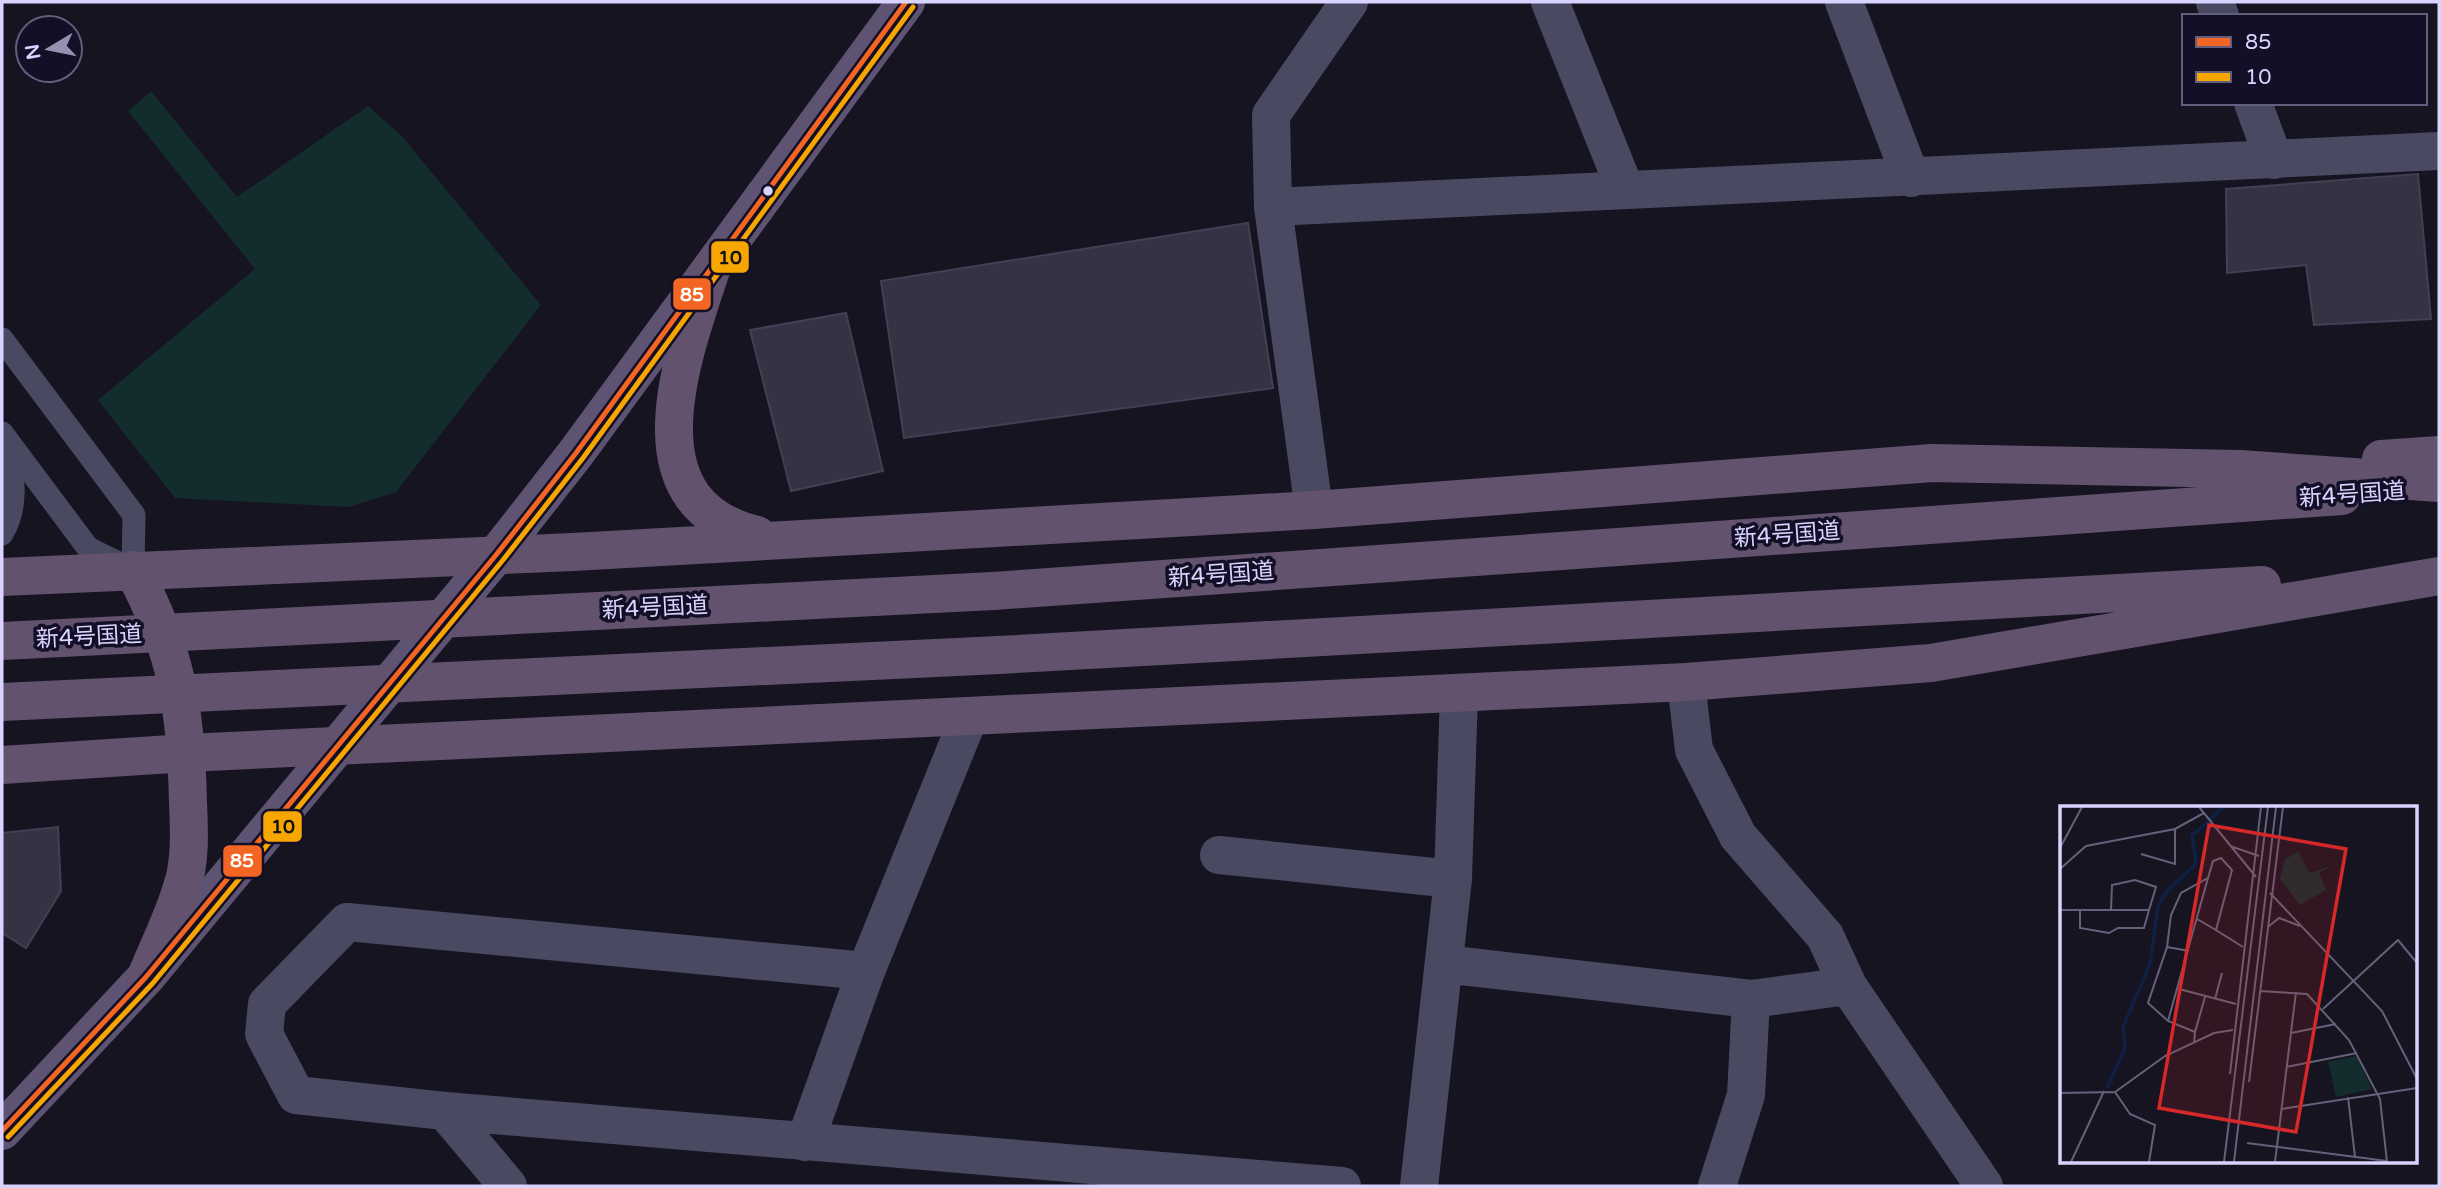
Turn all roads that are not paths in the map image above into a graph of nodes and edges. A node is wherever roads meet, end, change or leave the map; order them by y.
1 (906, 2) edge
2 (1349, 2) edge
3 (1550, 2) edge
4 (1844, 2) edge
5 (2254, 105) edge
6 (2439, 151) edge
7 (2274, 160) junction
8 (1911, 178) junction
9 (1625, 189) junction
10 (1273, 207) junction
11 (711, 270) junction
12 (2, 339) edge
13 (4, 435) edge
14 (2439, 456) edge
15 (2240, 469) junction
16 (2439, 483) edge
17 (2439, 489) edge
18 (1314, 510) junction
19 (2, 534) edge
20 (774, 539) junction
21 (496, 555) junction
22 (132, 570) junction
23 (2439, 575) edge
24 (2, 577) edge
25 (2, 641) edge
26 (1686, 682) junction
27 (1459, 693) junction
28 (2, 702) edge
29 (969, 717) junction
30 (341, 746) junction
31 (187, 753) junction
32 (2, 765) edge
33 (1219, 855) dead end
34 (1453, 879) junction
35 (1444, 964) junction
36 (866, 971) junction
37 (146, 977) junction
38 (1848, 986) junction
39 (1751, 999) junction
40 (445, 1111) junction
41 (2, 1130) edge
42 (805, 1142) junction
43 (1086, 1176) edge
44 (508, 1186) edge
45 (1342, 1186) edge
46 (1419, 1186) edge
47 (1717, 1186) edge
48 (1984, 1186) edge

1 - 11 main road
2 - 10 street
3 - 9 street
4 - 8 street
5 - 7 street
6 - 7 street
7 - 8 street
8 - 9 street
9 - 10 street
10 - 18 street
11 - 20 highway
11 - 21 main road
12 - 22 lane
13 - 19 lane
13 - 22 lane
14 - 15 highway
15 - 16 highway
15 - 18 highway
17 - 25 highway, 新4号国道, bridge
18 - 20 highway
20 - 21 highway
21 - 22 highway
21 - 30 main road
22 - 24 highway
22 - 31 highway
23 - 26 highway
23 - 28 highway, bridge
26 - 27 highway
26 - 38 street
27 - 29 highway
27 - 34 street
29 - 30 highway
29 - 36 street
30 - 31 highway
30 - 37 main road
31 - 32 highway
31 - 37 highway
33 - 34 street
34 - 35 street
35 - 39 street
35 - 46 street
36 - 40 street
36 - 42 street
37 - 41 main road
38 - 39 street
38 - 48 street
39 - 47 street
40 - 42 street
40 - 44 street
42 - 43 street
43 - 45 street

